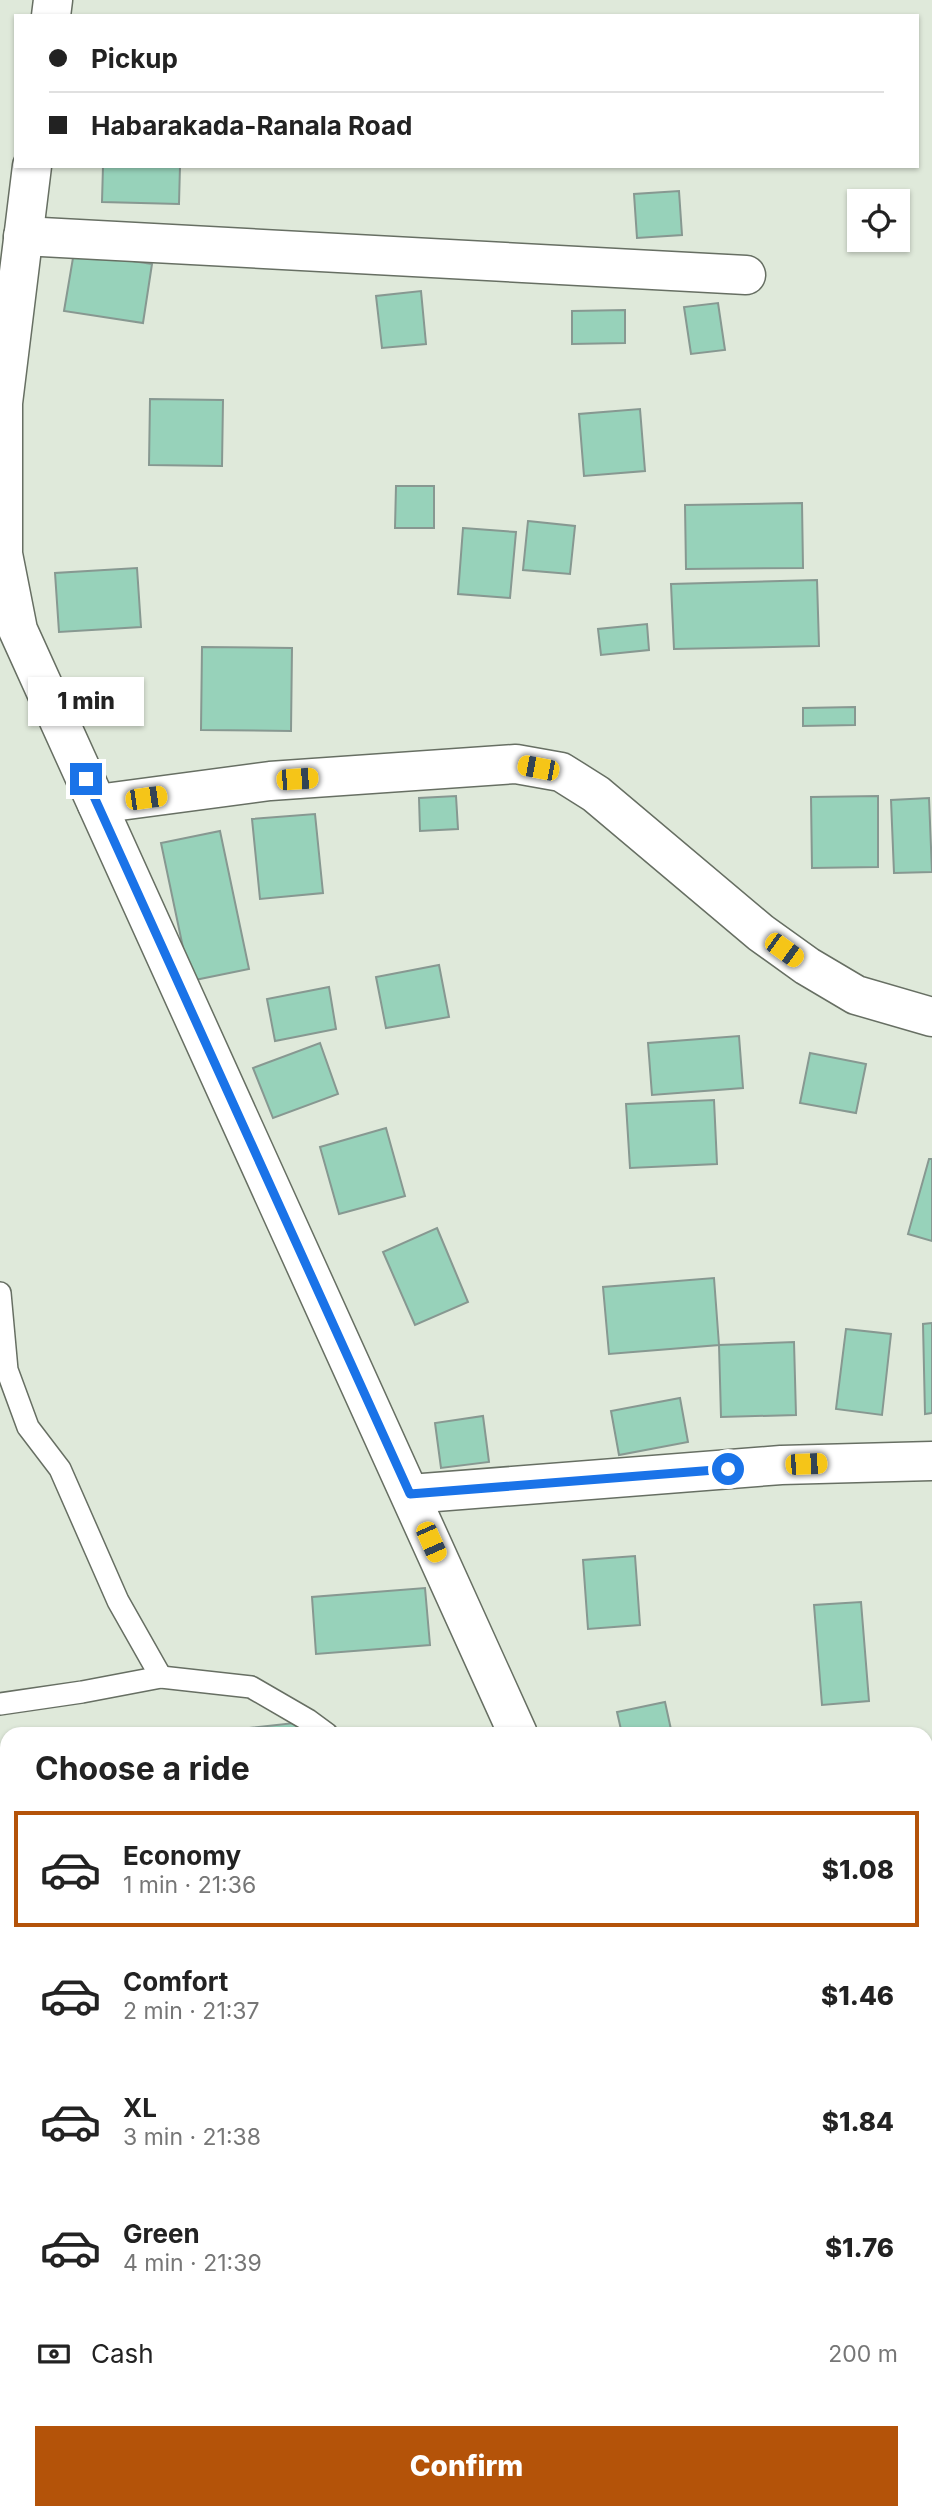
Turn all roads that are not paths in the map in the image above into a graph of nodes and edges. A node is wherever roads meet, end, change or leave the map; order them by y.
1 (32, 168) edge
2 (23, 236) junction
3 (746, 275) dead end
4 (1, 460) edge
5 (97, 804) junction
6 (932, 1017) edge
7 (0, 1293) edge
8 (932, 1461) edge
9 (410, 1494) junction
10 (161, 1677) junction
11 (0, 1704) edge
12 (317, 1727) edge
13 (515, 1727) edge

1 - 2 street
2 - 3 street
2 - 4 street
4 - 5 street
5 - 6 street
5 - 9 street
7 - 10 lane
8 - 9 street
9 - 13 street
10 - 11 lane
10 - 12 lane

